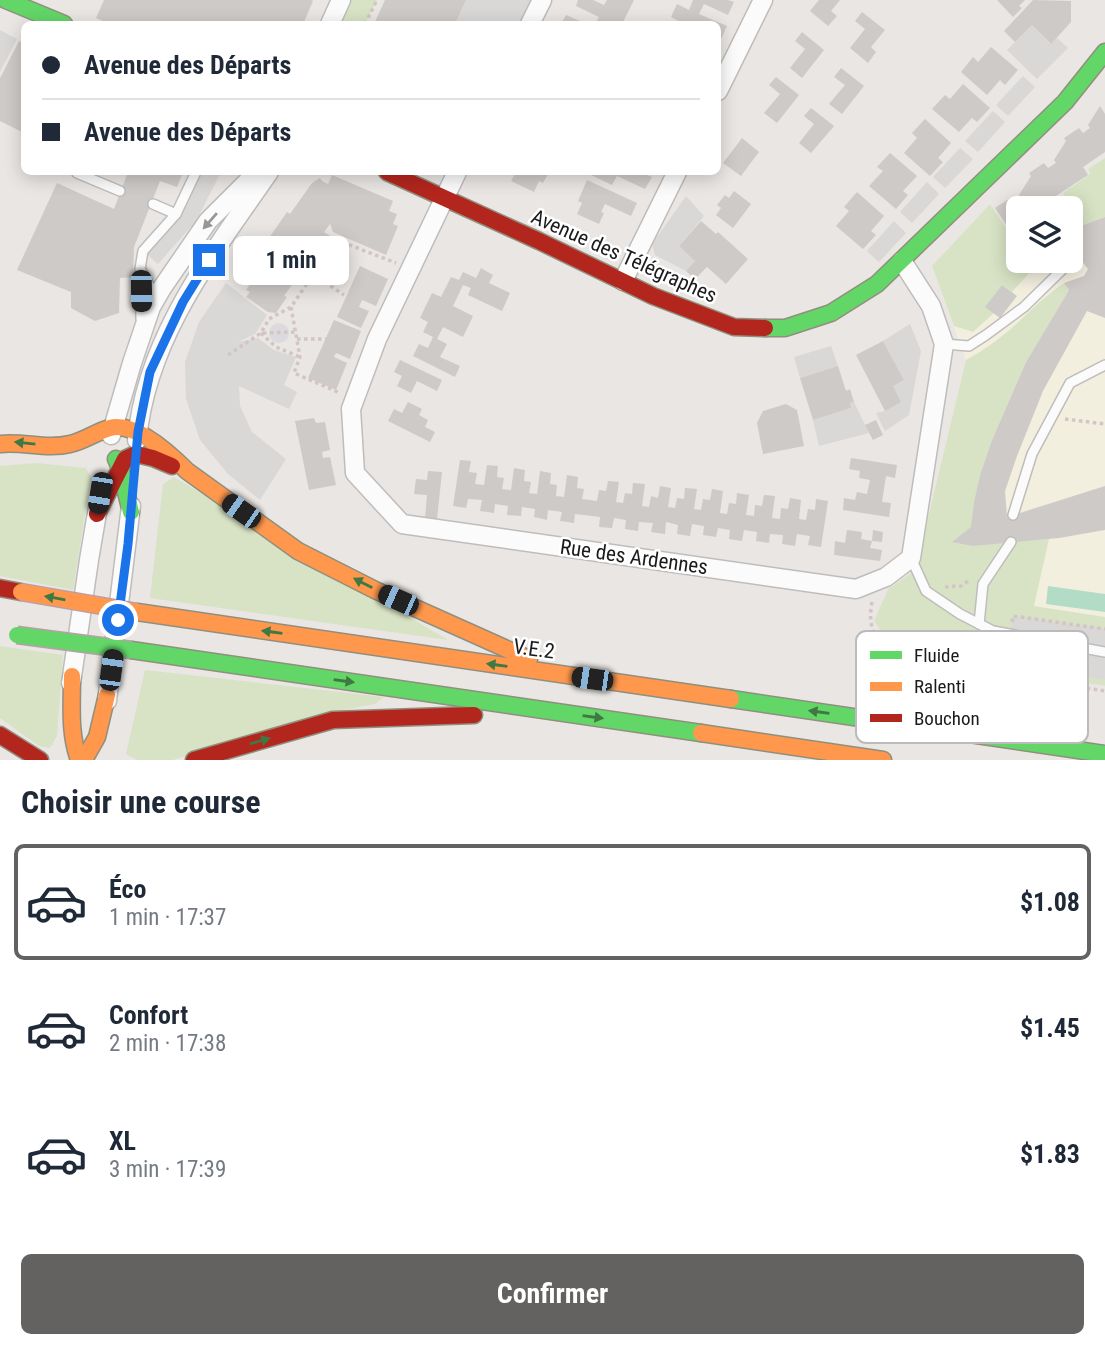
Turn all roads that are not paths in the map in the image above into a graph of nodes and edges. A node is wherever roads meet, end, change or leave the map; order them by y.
1 (6, 0) edge
2 (341, 0) edge
3 (542, 0) edge
4 (763, 0) edge
5 (57, 21) edge
6 (331, 21) edge
7 (532, 21) edge
8 (1105, 52) edge
9 (1105, 78) edge
10 (721, 85) edge
11 (1065, 102) junction
12 (82, 175) edge
13 (195, 175) edge
14 (254, 175) edge
15 (267, 175) edge
16 (394, 175) edge
17 (456, 175) edge
18 (676, 175) edge
19 (120, 191) dead end
20 (445, 198) junction
21 (153, 204) dead end
22 (176, 214) junction
23 (902, 261) junction
24 (140, 270) junction
25 (1058, 273) edge
26 (623, 281) junction
27 (156, 298) junction
28 (141, 334) junction
29 (944, 344) junction
30 (1105, 365) edge
31 (113, 428) junction
32 (138, 432) junction
33 (0, 443) edge
34 (52, 446) junction
35 (102, 451) junction
36 (136, 454) junction
37 (120, 468) junction
38 (187, 471) junction
39 (131, 512) junction
40 (97, 514) junction
41 (1013, 515) dead end
42 (1012, 542) dead end
43 (911, 558) junction
44 (0, 588) edge
45 (979, 624) junction
46 (993, 631) edge
47 (0, 632) edge
48 (565, 675) junction
49 (72, 676) junction
50 (107, 695) junction
51 (556, 712) junction
52 (856, 718) edge
53 (0, 734) edge
54 (1030, 743) edge
55 (1105, 754) edge
56 (40, 760) edge
57 (63, 760) edge
58 (82, 760) edge
59 (102, 760) edge
60 (194, 760) edge
61 (883, 760) edge

1 - 5 main road
2 - 6 street
3 - 7 street
4 - 10 street
8 - 11 main road, Avenue des Télégraphes
9 - 11 main road, Avenue des Télégraphes
11 - 23 main road, Avenue des Télégraphes
12 - 19 lane
13 - 22 lane
14 -> 27 street
15 - 32 street
16 - 20 main road, Avenue des Télégraphes
17 - 20 street, Rue des Ardennes
18 - 26 street
20 - 26 main road, Avenue des Télégraphes
20 - 43 street, Rue des Ardennes
21 - 22 lane
22 - 24 lane
23 - 26 main road, Avenue des Télégraphes
23 - 29 street
24 - 27 lane
24 - 28 lane
25 - 29 lane
27 - 28 street
28 - 31 street
29 - 43 street
30 - 41 lane
31 - 32 main road
31 - 34 main road
31 - 35 street
32 - 36 street
32 - 38 main road
34 -> 33 main road
34 - 35 main road
35 - 37 main road
35 - 40 street
36 - 37 main road
36 - 38 main road
36 - 39 street
37 - 39 main road
37 - 40 main road
48 -> 38 main road
39 - 50 street
40 - 49 street
42 - 45 lane
43 - 45 lane
48 -> 44 main road, V.E.2, bridge
45 - 46 lane
47 -> 51 main road, bridge
52 -> 48 main road, V.E.2
49 - 57 street
49 - 58 main road
50 - 58 main road
50 - 59 street
60 -> 51 main road
51 -> 61 main road
53 - 56 main road
55 -> 54 main road, V.E.2

